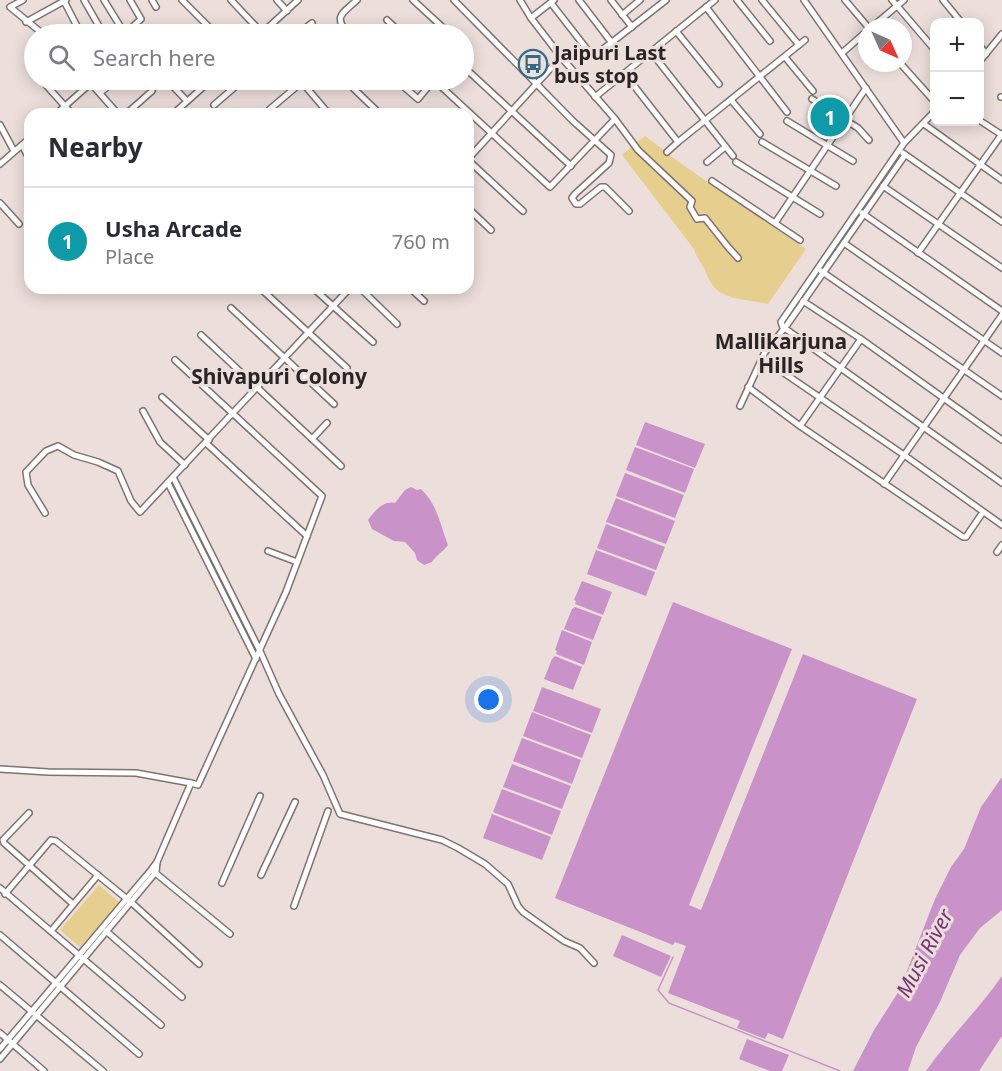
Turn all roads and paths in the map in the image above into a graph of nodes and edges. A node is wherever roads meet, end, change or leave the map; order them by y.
1 (23, 0) edge
2 (84, 0) edge
3 (104, 0) edge
4 (130, 0) edge
5 (152, 0) edge
6 (182, 0) edge
7 (231, 0) edge
8 (278, 0) edge
9 (298, 0) edge
10 (357, 0) edge
11 (412, 0) edge
12 (454, 0) edge
13 (520, 0) edge
14 (579, 0) edge
15 (611, 0) edge
16 (640, 0) edge
17 (666, 0) edge
18 (715, 0) edge
19 (737, 0) edge
20 (762, 0) edge
21 (804, 0) edge
22 (845, 0) edge
23 (892, 0) edge
24 (904, 0) edge
25 (943, 0) edge
26 (65, 1) edge
27 (553, 1) edge
28 (897, 6) junction
29 (156, 7) dead end
30 (706, 7) junction
31 (287, 11) junction
32 (622, 15) junction
33 (531, 18) junction
34 (860, 18) edge
35 (882, 18) edge
36 (958, 18) edge
37 (387, 20) dead end
38 (26, 21) junction
39 (30, 24) edge
40 (76, 24) edge
41 (98, 24) edge
42 (119, 24) edge
43 (136, 24) edge
44 (206, 24) edge
45 (253, 24) edge
46 (273, 24) edge
47 (339, 24) edge
48 (391, 24) edge
49 (439, 24) edge
50 (632, 27) junction
51 (676, 31) junction
52 (1001, 37) edge
53 (858, 38) edge
54 (805, 40) dead end
55 (770, 41) dead end
56 (612, 43) junction
57 (930, 44) edge
58 (799, 45) junction
59 (984, 51) edge
60 (651, 52) junction
61 (842, 53) junction
62 (986, 54) junction
63 (984, 56) edge
64 (561, 57) junction
65 (593, 57) junction
66 (785, 57) junction
67 (599, 65) dead end
68 (908, 72) edge
69 (624, 73) junction
70 (474, 76) edge
71 (759, 76) junction
72 (536, 84) junction
73 (718, 84) dead end
74 (866, 88) junction
75 (51, 90) edge
76 (81, 90) edge
77 (98, 90) edge
78 (103, 90) edge
79 (177, 90) edge
80 (200, 90) edge
81 (231, 90) edge
82 (290, 90) edge
83 (309, 90) edge
84 (355, 90) edge
85 (408, 90) edge
86 (426, 90) edge
87 (445, 90) edge
88 (152, 91) dead end
89 (813, 91) dead end
90 (100, 93) junction
91 (595, 97) junction
92 (930, 97) edge
93 (813, 99) dead end
94 (731, 100) junction
95 (188, 101) junction
96 (214, 105) dead end
97 (65, 106) junction
98 (63, 108) edge
99 (113, 108) edge
100 (133, 108) edge
101 (180, 108) edge
102 (271, 108) edge
103 (324, 108) edge
104 (374, 108) edge
105 (464, 108) edge
106 (512, 111) junction
107 (787, 112) dead end
108 (474, 117) edge
109 (930, 117) edge
110 (615, 119) junction
111 (845, 119) junction
112 (705, 120) junction
113 (787, 121) dead end
114 (984, 123) edge
115 (924, 124) junction
116 (0, 125) edge
117 (491, 133) junction
118 (760, 134) dead end
119 (1002, 135) edge
120 (595, 141) junction
121 (869, 141) dead end
122 (678, 142) junction
123 (762, 142) dead end
124 (904, 143) junction
125 (22, 145) joint
126 (827, 146) junction
127 (725, 147) junction
128 (24, 149) edge
129 (14, 151) junction
130 (899, 151) junction
131 (474, 152) edge
132 (667, 152) dead end
133 (905, 155) junction
134 (853, 161) dead end
135 (706, 162) dead end
136 (0, 164) edge
137 (474, 165) edge
138 (981, 165) junction
139 (571, 166) junction
140 (810, 170) junction
141 (1002, 180) edge
142 (712, 181) dead end
143 (836, 186) dead end
144 (883, 186) junction
145 (960, 193) junction
146 (793, 197) junction
147 (0, 203) edge
148 (523, 211) dead end
149 (629, 211) dead end
150 (858, 211) junction
151 (474, 214) edge
152 (820, 214) dead end
153 (864, 215) junction
154 (1002, 222) edge
155 (775, 223) junction
156 (19, 224) dead end
157 (938, 224) junction
158 (491, 230) dead end
159 (800, 240) dead end
160 (844, 243) junction
161 (918, 253) junction
162 (738, 258) dead end
163 (817, 268) junction
164 (1002, 268) edge
165 (823, 273) junction
166 (267, 294) edge
167 (320, 294) edge
168 (344, 294) edge
169 (366, 294) edge
170 (416, 294) edge
171 (424, 301) dead end
172 (803, 301) junction
173 (333, 306) junction
174 (231, 308) dead end
175 (1002, 313) edge
176 (397, 324) dead end
177 (783, 327) junction
178 (309, 332) junction
179 (201, 335) dead end
180 (861, 339) junction
181 (984, 340) junction
182 (373, 342) dead end
183 (1002, 353) edge
184 (285, 358) junction
185 (762, 358) junction
186 (176, 360) dead end
187 (347, 368) dead end
188 (841, 368) junction
189 (963, 369) junction
190 (748, 387) junction
191 (256, 388) junction
192 (1002, 396) edge
193 (162, 397) dead end
194 (820, 398) junction
195 (943, 399) junction
196 (334, 404) dead end
197 (740, 406) dead end
198 (143, 411) dead end
199 (233, 414) junction
200 (327, 423) dead end
201 (800, 426) junction
202 (924, 426) junction
203 (312, 439) junction
204 (1002, 440) edge
205 (208, 441) junction
206 (904, 455) junction
207 (185, 465) junction
208 (341, 466) dead end
209 (173, 477) junction
210 (168, 483) junction
211 (1002, 483) edge
212 (884, 484) junction
213 (983, 512) junction
214 (45, 513) dead end
215 (1002, 525) edge
216 (307, 536) junction
217 (1002, 545) edge
218 (268, 551) dead end
219 (997, 552) dead end
220 (297, 562) junction
221 (213, 565) junction
222 (260, 651) junction
223 (256, 659) junction
224 (0, 769) edge
225 (191, 783) junction
226 (260, 796) dead end
227 (295, 802) dead end
228 (328, 811) dead end
229 (29, 813) dead end
230 (2, 842) edge
231 (29, 866) junction
232 (154, 871) junction
233 (98, 875) junction
234 (261, 875) dead end
235 (222, 883) dead end
236 (0, 888) edge
237 (5, 894) junction
238 (130, 901) junction
239 (73, 904) junction
240 (294, 906) dead end
241 (105, 930) junction
242 (51, 931) junction
243 (230, 934) dead end
244 (0, 935) edge
245 (82, 957) junction
246 (594, 963) dead end
247 (199, 964) dead end
248 (0, 985) edge
249 (58, 985) junction
250 (182, 997) dead end
251 (34, 1013) junction
252 (161, 1025) dead end
253 (0, 1033) edge
254 (10, 1041) junction
255 (0, 1049) edge
256 (139, 1054) dead end
257 (0, 1059) edge
258 (45, 1071) edge
259 (103, 1071) edge

1 - 38 street
2 - 41 street
3 - 42 street
4 - 43 street
5 - 29 street
6 - 44 street
7 - 45 street
8 - 31 street
9 - 31 street
10 - 47 street
11 - 49 street
12 - 72 street
13 - 33 street
14 - 56 street
15 - 32 street
16 - 32 street
17 - 50 street
18 - 30 street
19 - 55 street
20 - 58 street
21 - 61 street
22 - 34 street
23 - 28 street
24 - 28 street
25 - 36 street
26 - 38 street
26 - 40 street
27 - 33 street
27 - 65 street
28 - 35 street
28 - 57 street
30 - 51 street
30 - 71 street
31 - 46 street
32 - 50 street
33 - 64 street
37 - 48 street
38 - 39 street
50 - 56 street
51 - 60 street
51 - 73 street
52 - 62 street
53 - 61 street
54 - 58 street
56 - 65 street
58 - 66 street
59 - 62 street
60 - 69 street
60 - 112 street
61 - 74 street
62 - 63 street
64 - 72 street
64 - 91 street
65 - 67 street
66 - 71 street
66 - 89 street
68 - 92 street
69 - 91 street
69 - 122 street
70 - 106 street
71 - 94 street
71 - 107 street
72 - 106 street
72 - 120 street
74 - 111 street
74 - 124 street
75 - 97 street
76 - 97 street
77 - 90 street
78 - 90 street
79 - 95 street
80 - 95 street
81 - 96 street
82 - 102 street
83 - 103 street
84 - 104 street
85 - 86 street
87 - 105 street
88 - 100 street
90 - 99 street
91 - 110 street
93 - 111 street
94 - 112 street
94 - 118 street
95 - 101 street
97 - 98 street
106 - 117 street
106 - 139 street
108 - 117 street
109 - 115 street
110 - 120 street
110 - 162 street
111 - 121 street
111 - 126 street
112 - 122 street
112 - 127 street
113 - 126 street
114 - 119 street
115 - 124 street
115 - 138 street
116 - 129 street
117 - 131 street
117 - 139 street
119 - 138 street
120 - 139 street
120 - 149 street
122 - 132 street
123 - 140 street
124 - 130 street
125 - 128 street
125 - 129 street
126 - 134 street
126 - 140 street
127 - 135 street
127 - 146 street
129 - 136 street
130 - 133 street
130 - 150 street
133 - 144 street
133 - 145 street
137 - 148 street
138 - 141 street
138 - 145 street
140 - 143 street
140 - 146 street
142 - 155 street
144 - 153 street
144 - 157 street
145 - 154 street
145 - 157 street
146 - 152 street
146 - 155 street
147 - 156 street
150 - 153 street
150 - 163 street
151 - 158 street
153 - 160 street
153 - 161 street
155 - 159 street
157 - 161 street
157 - 164 street
160 - 165 street
160 - 181 street
161 - 175 street
163 - 165 street
163 - 177 street
165 - 172 street
165 - 189 street
166 - 178 street
167 - 173 street
168 - 173 street
169 - 176 street
170 - 171 street
172 - 177 street
172 - 180 street
173 - 178 street
173 - 182 street
174 - 184 street
175 - 181 street
177 - 185 street
177 - 188 street
178 - 184 street
178 - 187 street
179 - 191 street
180 - 188 street
180 - 195 street
181 - 183 street
181 - 189 street
184 - 191 street
184 - 196 street
185 - 190 street
185 - 194 street
186 - 199 street
188 - 194 street
188 - 202 street
189 - 192 street
189 - 195 street
190 - 197 street
190 - 201 street
191 - 199 street
191 - 203 street
193 - 205 street
194 - 201 street
194 - 206 street
195 - 202 street
195 - 204 street
198 - 207 street
199 - 205 street
199 - 216 street
200 - 203 street
201 - 212 street
202 - 206 street
202 - 211 street
203 - 208 street
205 - 207 street
205 - 216 street
206 - 212 street
206 - 213 street
207 - 209 street
209 - 210 street
209 - 221 street
210 - 214 street
210 - 221 street
212 - 213 street
213 - 215 street
216 - 220 street
217 - 219 street
218 - 220 street
220 - 222 street
221 - 222 street
221 - 223 street
222 - 223 street
222 - 246 street
223 - 225 street
224 - 225 street
225 - 232 street
226 - 235 street
227 - 234 street
228 - 240 street
229 - 230 street
230 - 231 street
231 - 233 street
231 - 237 street
231 - 239 street
232 - 238 street
232 - 243 street
233 - 238 street
233 - 239 street
236 - 237 street
237 - 242 street
238 - 241 street
238 - 247 street
239 - 242 street
241 - 245 street
241 - 250 street
242 - 245 street
244 - 249 street
245 - 249 street
245 - 252 street
248 - 251 street
249 - 251 street
249 - 256 street
251 - 254 street
251 - 259 street
253 - 254 street
254 - 255 street
254 - 257 street
254 - 258 street

